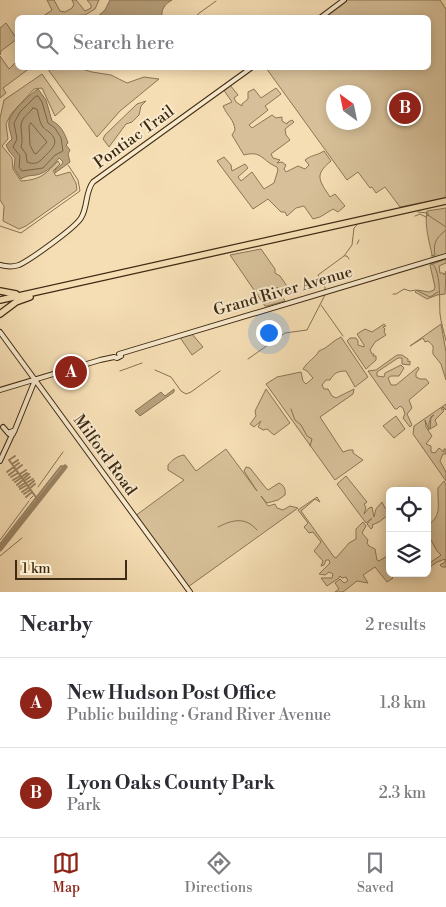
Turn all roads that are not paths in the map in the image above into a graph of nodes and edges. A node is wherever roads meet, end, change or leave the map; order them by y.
1 (344, 0) edge
2 (324, 15) edge
3 (248, 70) edge
4 (446, 202) edge
5 (446, 256) edge
6 (0, 265) edge
7 (0, 291) edge
8 (43, 292) junction
9 (0, 301) edge
10 (0, 314) edge
11 (0, 332) edge
12 (36, 380) junction
13 (0, 390) edge
14 (2, 427) dead end
15 (12, 433) junction
16 (0, 461) edge
17 (190, 592) edge

1 - 2 main road
3 - 6 main road, Pontiac Trail
4 - 8 highway
5 - 12 main road, Grand River Avenue
7 - 8 highway
8 - 9 highway
8 - 10 highway
11 - 12 main road, Milford Road
12 - 13 main road, Grand River Avenue
12 - 15 main road
12 - 17 main road, Milford Road
14 - 15 main road
15 - 16 main road

